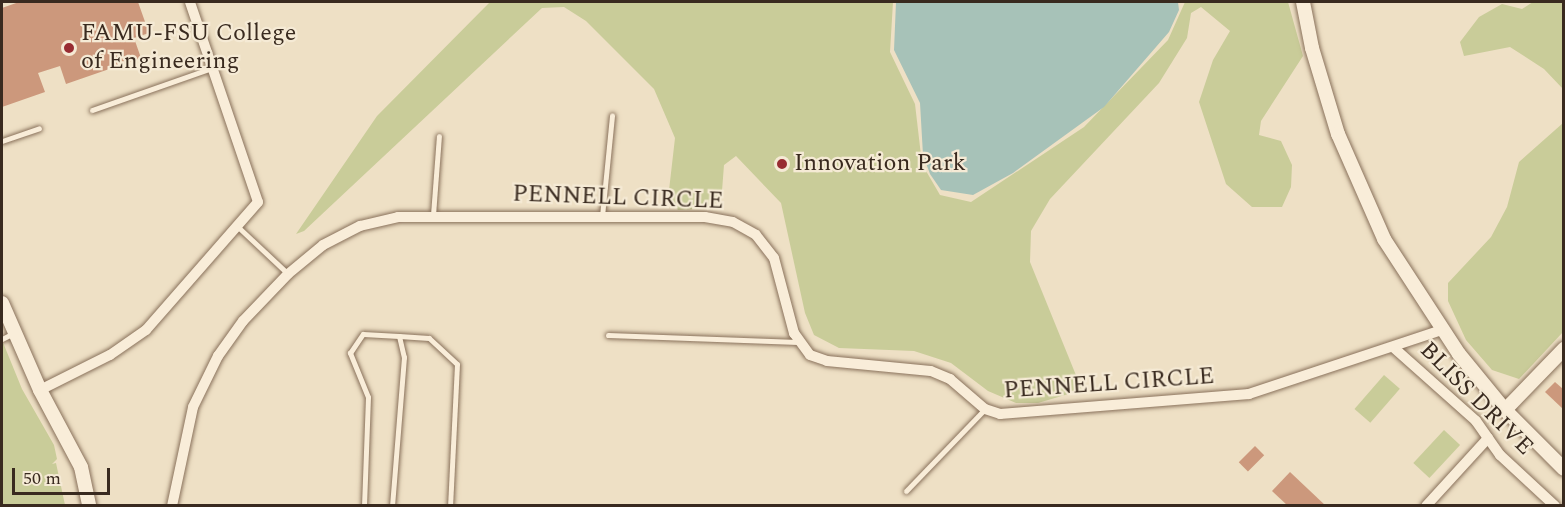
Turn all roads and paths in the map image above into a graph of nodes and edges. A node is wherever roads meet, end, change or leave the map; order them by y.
1 (189, 2) edge
2 (1303, 2) edge
3 (212, 68) junction
4 (92, 110) dead end
5 (612, 115) dead end
6 (39, 128) dead end
7 (439, 136) dead end
8 (2, 141) edge
9 (433, 215) junction
10 (602, 216) junction
11 (238, 227) junction
12 (288, 274) junction
13 (2, 303) edge
14 (1440, 330) junction
15 (608, 335) dead end
16 (8, 336) edge
17 (399, 336) junction
18 (798, 342) junction
19 (1393, 347) junction
20 (1563, 349) edge
21 (40, 390) junction
22 (985, 409) junction
23 (1505, 410) junction
24 (1488, 438) junction
25 (1563, 469) edge
26 (906, 491) dead end
27 (89, 506) edge
28 (172, 506) edge
29 (364, 506) edge
30 (392, 506) edge
31 (450, 506) edge
32 (1426, 506) edge
33 (1555, 506) edge

1 - 3 street
2 - 14 street
3 - 4 lane
3 - 11 street
5 - 10 lane
6 - 8 lane
7 - 9 lane
9 - 10 street, PENNELL CIRCLE
9 - 12 street, PENNELL CIRCLE
10 - 18 street, PENNELL CIRCLE
11 - 12 lane
11 - 21 street
12 - 28 street, PENNELL CIRCLE
13 - 16 street
14 - 19 street, PENNELL CIRCLE
14 - 23 street
15 - 18 lane
16 - 21 street
17 - 29 lane
17 - 30 lane
17 - 31 lane
18 - 22 street, PENNELL CIRCLE
19 - 22 street, PENNELL CIRCLE
19 - 24 street, BLISS DRIVE
20 - 23 street
21 - 27 street
22 - 26 lane
23 - 25 street
24 - 32 street
24 - 33 street, BLISS DRIVE

